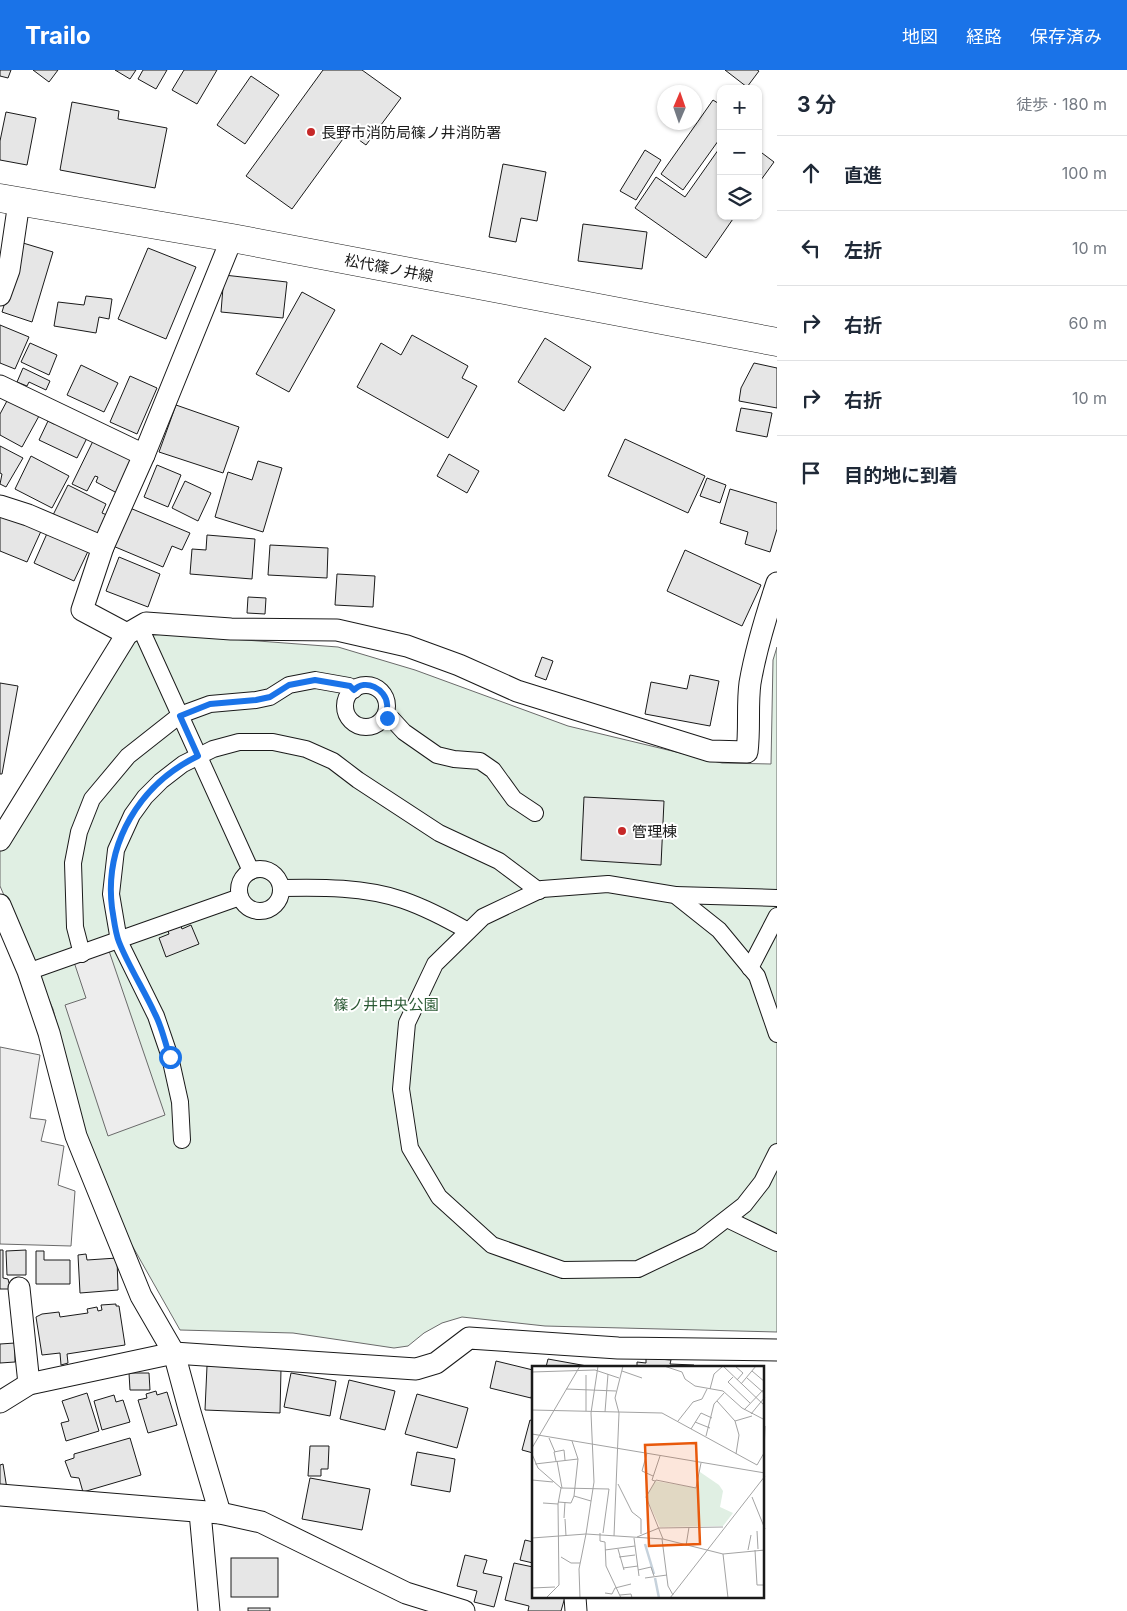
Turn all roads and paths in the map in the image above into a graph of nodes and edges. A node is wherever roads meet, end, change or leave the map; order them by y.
1 (10, 200) edge
2 (232, 238) junction
3 (0, 296) edge
4 (777, 342) edge
5 (0, 386) edge
6 (144, 455) junction
7 (0, 506) edge
8 (103, 547) junction
9 (777, 583) edge
10 (133, 631) junction
11 (354, 690) junction
12 (180, 716) junction
13 (385, 716) junction
14 (198, 756) junction
15 (536, 813) dead end
16 (0, 840) edge
17 (250, 871) junction
18 (281, 888) junction
19 (539, 891) junction
20 (675, 895) junction
21 (240, 897) junction
22 (777, 898) edge
23 (0, 905) edge
24 (777, 916) edge
25 (468, 931) junction
26 (119, 941) junction
27 (82, 954) junction
28 (750, 968) junction
29 (36, 969) dead end
30 (777, 1034) edge
31 (182, 1140) dead end
32 (777, 1152) edge
33 (727, 1218) junction
34 (777, 1242) edge
35 (18, 1288) dead end
36 (777, 1350) edge
37 (174, 1353) junction
38 (616, 1358) edge
39 (29, 1384) junction
40 (0, 1402) edge
41 (0, 1495) edge
42 (210, 1512) junction
43 (575, 1598) edge
44 (209, 1611) edge
45 (464, 1611) edge
46 (576, 1611) edge

1 - 2 main road, 松代篠ノ井線
1 - 3 street
2 - 4 main road, 松代篠ノ井線
2 - 6 street
5 - 6 street
6 - 8 street
7 - 8 street
8 - 10 street
9 - 10 street
10 - 12 street
10 - 16 street
11 - 12 street
11 - 13 street
11 - 13 street
12 - 14 street
12 - 27 street
13 - 15 street
14 - 17 street
14 - 19 street
14 - 26 street
17 - 18 street
17 - 21 street
18 - 21 street
18 - 25 street
19 - 20 street
19 - 25 street
20 - 22 street
20 - 28 street
21 - 26 street
23 - 37 street
24 - 28 street
25 - 33 street
26 - 27 street
26 - 31 street
27 - 29 street
28 - 30 street
32 - 33 street
33 - 34 street
35 - 39 street
36 - 38 street
37 - 38 street
37 - 39 street
37 - 42 street
39 - 40 street
41 - 42 street
42 - 44 street
42 - 45 street
43 - 46 street

